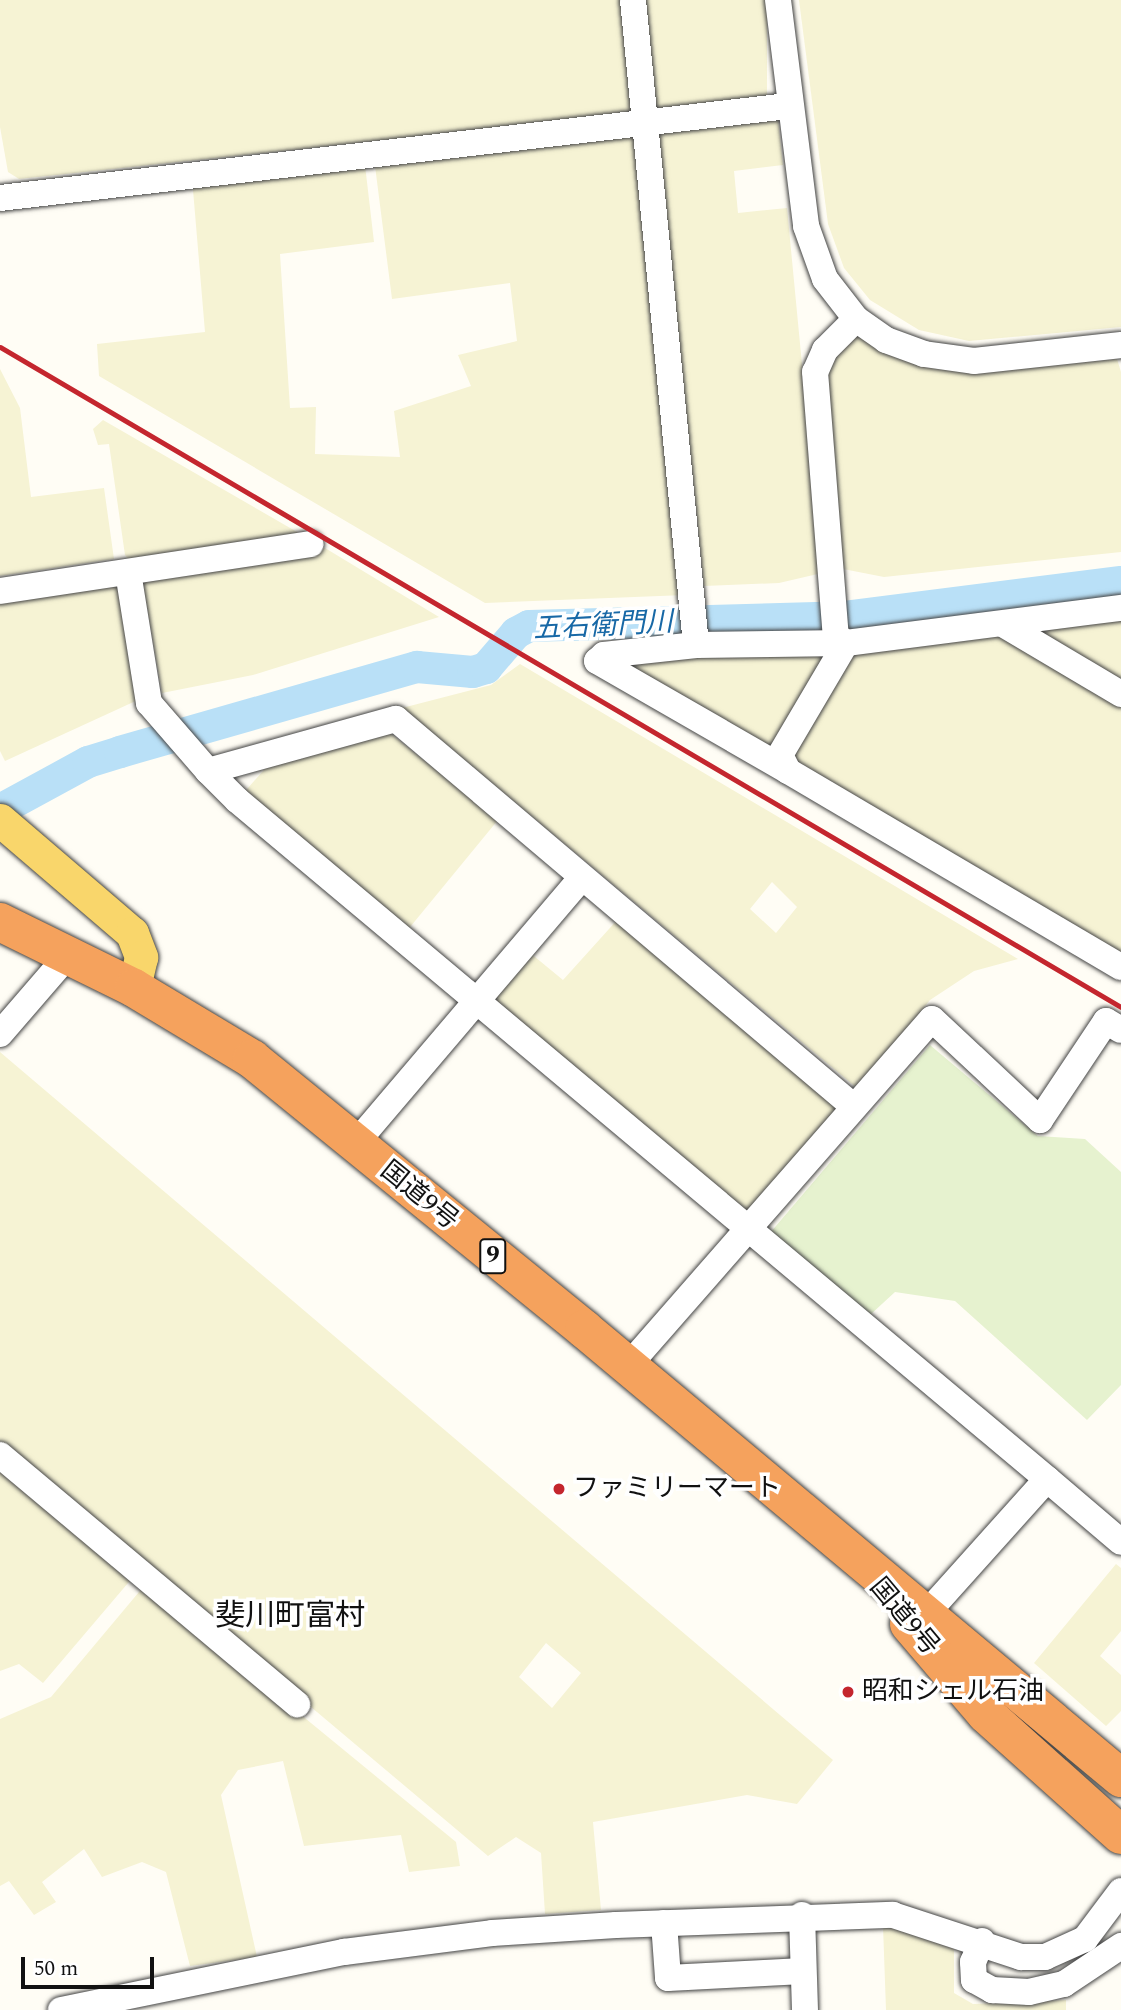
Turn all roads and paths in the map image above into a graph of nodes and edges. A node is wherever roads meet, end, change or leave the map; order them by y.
1 (633, 0) edge
2 (778, 0) edge
3 (788, 106) junction
4 (646, 122) junction
5 (0, 198) edge
6 (856, 319) junction
7 (1121, 345) edge
8 (310, 544) dead end
9 (128, 572) junction
10 (0, 591) edge
11 (1121, 608) edge
12 (1003, 624) junction
13 (846, 643) junction
14 (696, 645) junction
15 (1121, 694) edge
16 (208, 771) junction
17 (788, 771) junction
18 (4, 824) edge
19 (582, 877) junction
20 (0, 922) edge
21 (69, 954) junction
22 (1121, 967) edge
23 (134, 988) junction
24 (479, 1003) junction
25 (1121, 1030) edge
26 (0, 1034) edge
27 (853, 1106) junction
28 (355, 1144) junction
29 (748, 1225) junction
30 (628, 1366) junction
31 (0, 1455) edge
32 (1047, 1479) junction
33 (840, 1542) junction
34 (1121, 1542) edge
35 (926, 1614) junction
36 (297, 1704) dead end
37 (1121, 1778) edge
38 (1121, 1835) edge
39 (1121, 1891) edge
40 (802, 1915) junction
41 (664, 1923) junction
42 (982, 1941) junction
43 (1121, 1946) edge
44 (1088, 1968) junction
45 (1121, 1968) edge
46 (803, 1971) junction
47 (127, 2003) edge
48 (61, 2010) edge
49 (805, 2010) edge

1 - 4 street
2 - 3 street
3 - 4 street
3 - 6 street
4 - 5 street
4 - 14 street
6 - 7 street
6 - 13 street
8 - 9 street
9 - 10 street
9 - 16 street
11 - 12 street
12 - 13 street
12 - 15 street
13 - 14 street
13 - 17 street
14 - 17 street
16 - 19 street
16 - 24 street
17 - 22 street
18 - 23 main road
19 - 24 street
19 - 27 street
20 - 21 highway, 国道9号 / 9
21 - 23 highway, 国道9号 / 9
21 - 26 street
23 - 28 highway, 国道9号 / 9
24 - 28 street
24 - 29 street
25 - 27 street
27 - 29 street
28 - 30 highway, 国道9号 / 9
29 - 30 street
29 - 32 street
30 - 33 highway, 国道9号 / 9
31 - 36 street
32 - 34 street
32 - 35 street
33 - 35 highway, 国道9号 / 9
33 - 38 highway, 国道9号 / 9
35 - 37 highway, 国道9号 / 9
39 - 42 street
40 - 41 street
40 - 42 street
40 - 46 street
41 - 46 street
41 - 47 street
42 - 44 street
43 - 44 street
44 - 45 street
46 - 49 street
47 - 48 street

